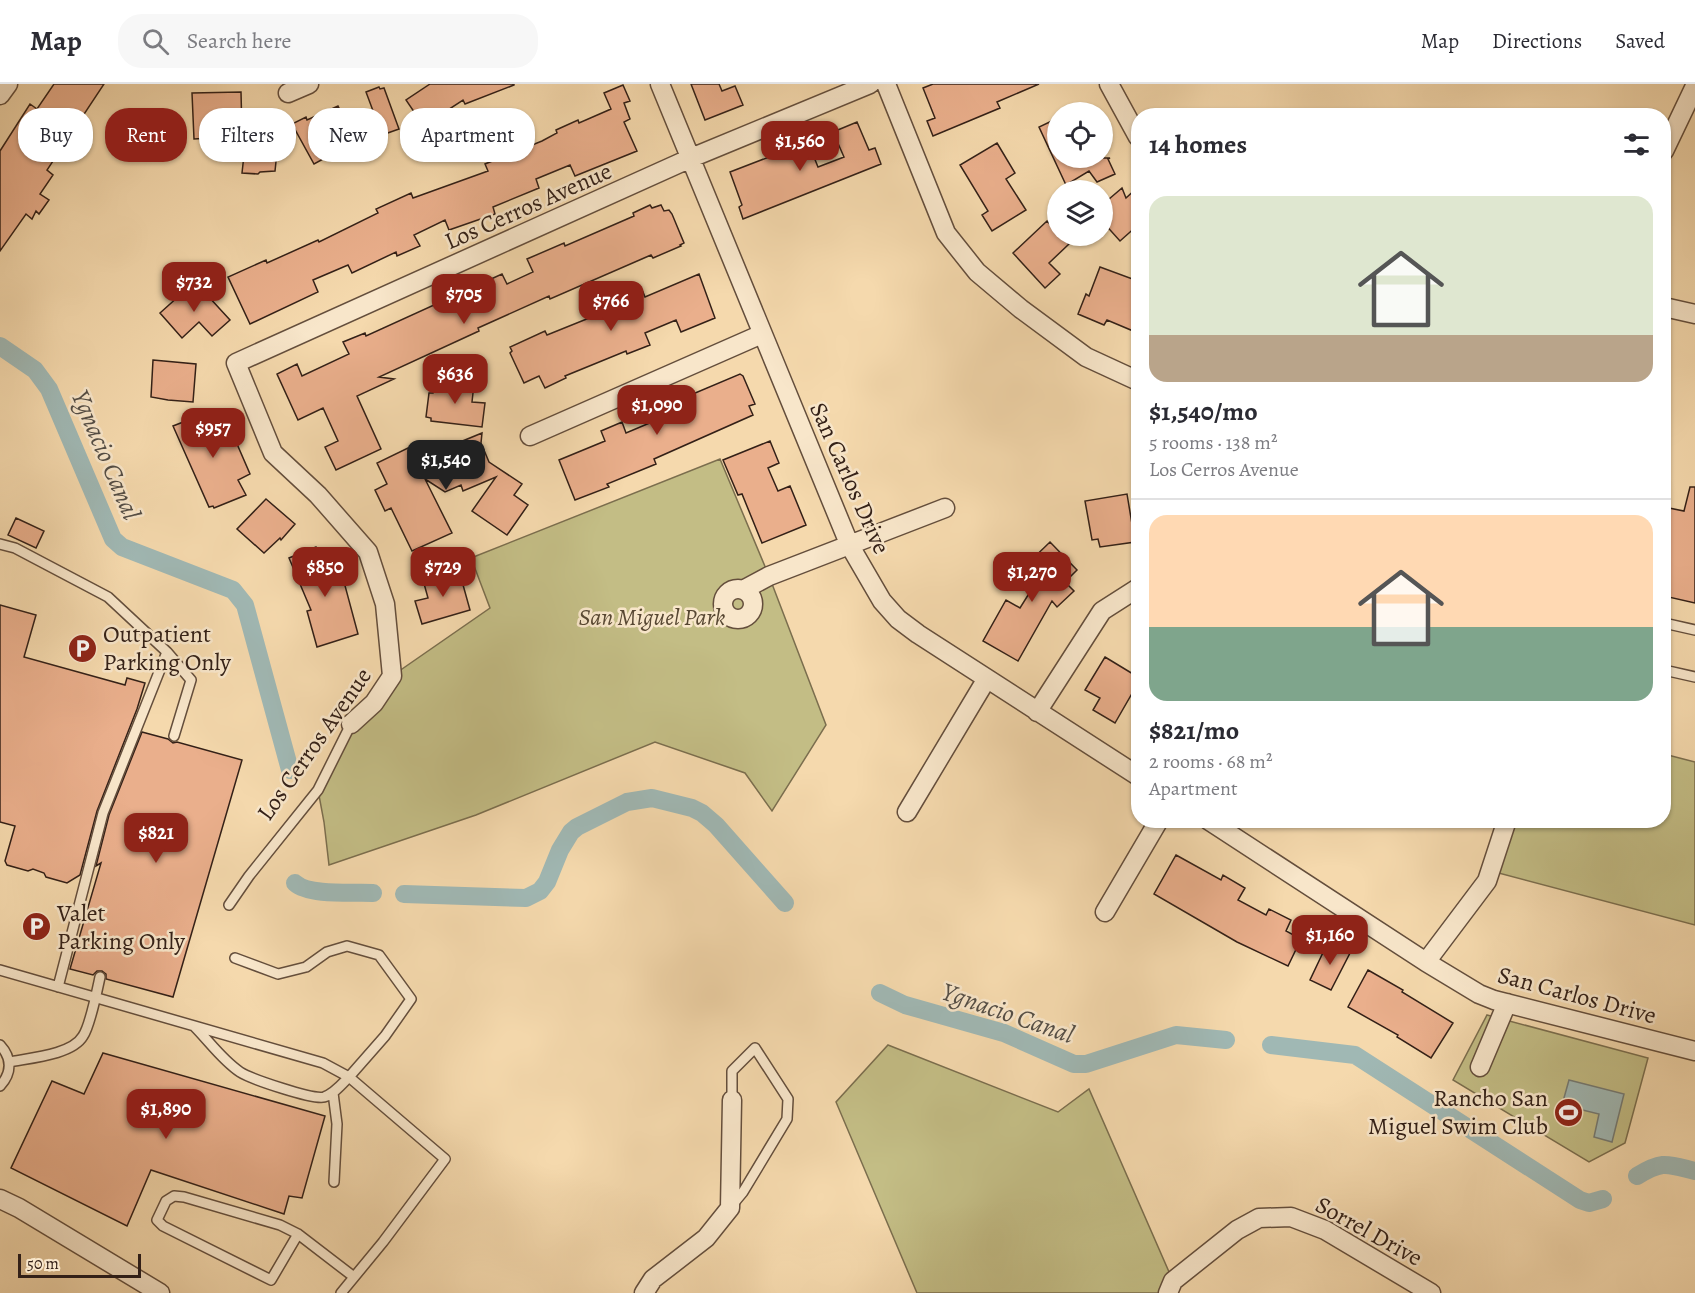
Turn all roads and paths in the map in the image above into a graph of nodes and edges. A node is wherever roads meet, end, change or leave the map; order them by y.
1 (8, 84) edge
2 (309, 84) edge
3 (660, 84) edge
4 (870, 84) edge
5 (886, 84) edge
6 (1109, 84) edge
7 (1695, 86) edge
8 (288, 93) dead end
9 (0, 95) edge
10 (1131, 124) edge
11 (1671, 136) edge
12 (691, 158) junction
13 (1671, 309) edge
14 (1695, 314) edge
15 (762, 334) junction
16 (1131, 378) edge
17 (530, 436) dead end
18 (945, 508) dead end
19 (0, 544) edge
20 (850, 546) junction
21 (742, 590) dead end
22 (1131, 592) edge
23 (1671, 625) edge
24 (1695, 630) edge
25 (167, 652) junction
26 (1671, 672) edge
27 (1695, 677) edge
28 (986, 680) junction
29 (1037, 712) junction
30 (351, 724) joint
31 (174, 736) dead end
32 (1131, 772) edge
33 (907, 812) dead end
34 (1154, 828) edge
35 (1220, 828) edge
36 (1505, 828) edge
37 (229, 905) dead end
38 (1105, 912) dead end
39 (235, 958) dead end
40 (1426, 962) junction
41 (0, 970) edge
42 (100, 977) dead end
43 (58, 987) junction
44 (95, 997) junction
45 (1507, 1003) junction
46 (194, 1026) junction
47 (0, 1045) edge
48 (1695, 1051) edge
49 (9, 1062) junction
50 (1480, 1067) dead end
51 (349, 1077) junction
52 (0, 1086) edge
53 (333, 1093) junction
54 (732, 1100) joint
55 (334, 1182) dead end
56 (0, 1199) edge
57 (730, 1208) junction
58 (298, 1234) junction
59 (354, 1277) junction
60 (160, 1293) edge
61 (341, 1293) edge
62 (644, 1293) edge
63 (1168, 1293) edge
64 (1431, 1293) edge

1 - 9 street
2 - 8 street
3 - 12 street, San Carlos Drive
4 - 12 street, Los Cerros Avenue
5 - 16 street
6 - 10 street
7 - 11 street
12 - 15 street, San Carlos Drive
12 - 30 street, Los Cerros Avenue
13 - 14 street
15 - 17 street
15 - 20 street, San Carlos Drive
18 - 20 street
19 - 25 lane
20 - 21 street
20 - 28 street, San Carlos Drive
22 - 29 street
23 - 24 lane
25 - 31 lane
25 - 43 lane
26 - 27 lane
28 - 29 street, San Carlos Drive
28 - 33 street
29 - 32 street, San Carlos Drive
30 - 37 lane, Los Cerros Avenue
34 - 38 street
35 - 40 street, San Carlos Drive
36 - 40 street
39 - 51 lane
40 - 45 street, San Carlos Drive
41 - 43 lane
42 - 44 lane
43 - 44 lane
44 - 46 lane
44 - 49 lane
45 - 48 street, San Carlos Drive
45 - 50 street
46 - 51 lane
46 - 53 lane
47 - 49 lane
49 - 52 lane
51 - 53 lane
51 - 59 lane
53 - 55 lane
54 - 57 street
54 - 57 lane
56 - 60 street
57 - 62 street
58 - 58 lane
58 - 59 lane
59 - 61 lane
63 - 64 street, Sorrel Drive

